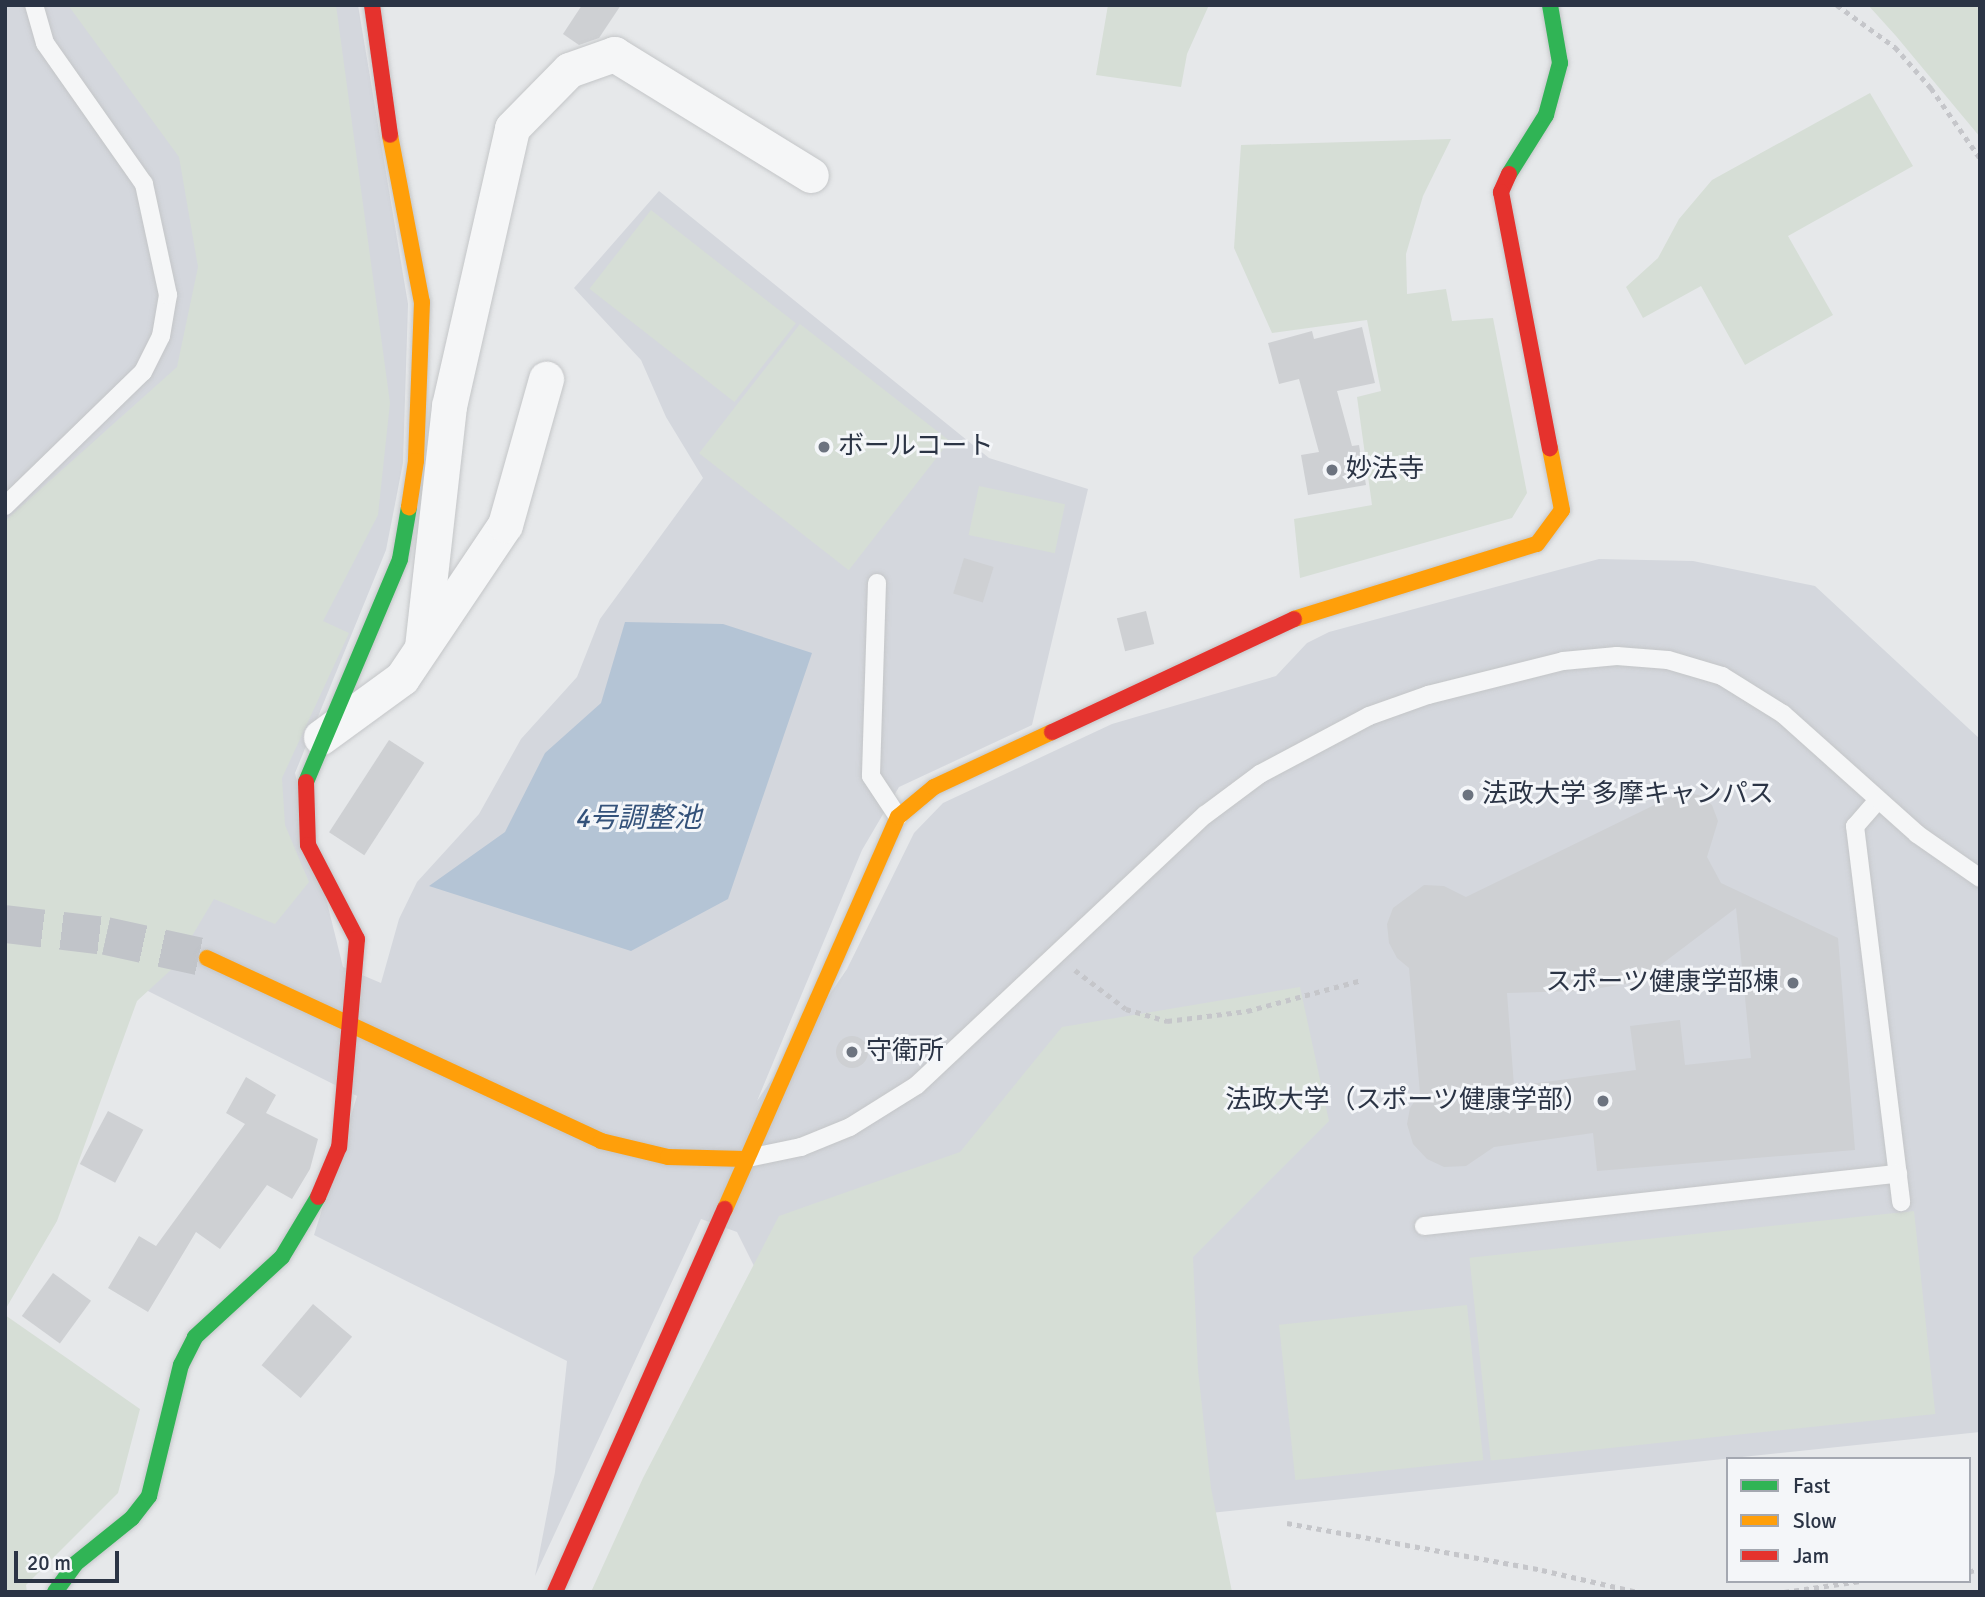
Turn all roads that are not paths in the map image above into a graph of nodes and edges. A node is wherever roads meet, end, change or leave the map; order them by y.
1 (34, 5) edge
2 (372, 5) edge
3 (1550, 5) edge
4 (811, 175) dead end
5 (546, 379) dead end
6 (432, 403) junction
7 (5, 506) edge
8 (877, 583) dead end
9 (422, 647) junction
10 (321, 737) junction
11 (1878, 800) junction
12 (898, 817) junction
13 (1980, 878) edge
14 (207, 958) tunnel mouth
15 (351, 1027) junction
16 (745, 1159) junction
17 (1898, 1174) junction
18 (1901, 1202) dead end
19 (1424, 1226) dead end
20 (55, 1592) edge
21 (555, 1592) edge

1 - 7 lane
2 - 6 street
3 - 12 street
4 - 6 street
5 - 9 street
6 - 9 street
6 - 10 street
8 - 12 lane
9 - 10 street
10 - 15 street
11 - 13 lane
11 - 16 lane
11 - 17 lane
12 - 16 street
14 - 15 street
15 - 16 street
15 - 20 street
16 - 21 street
17 - 18 lane
17 - 19 lane

